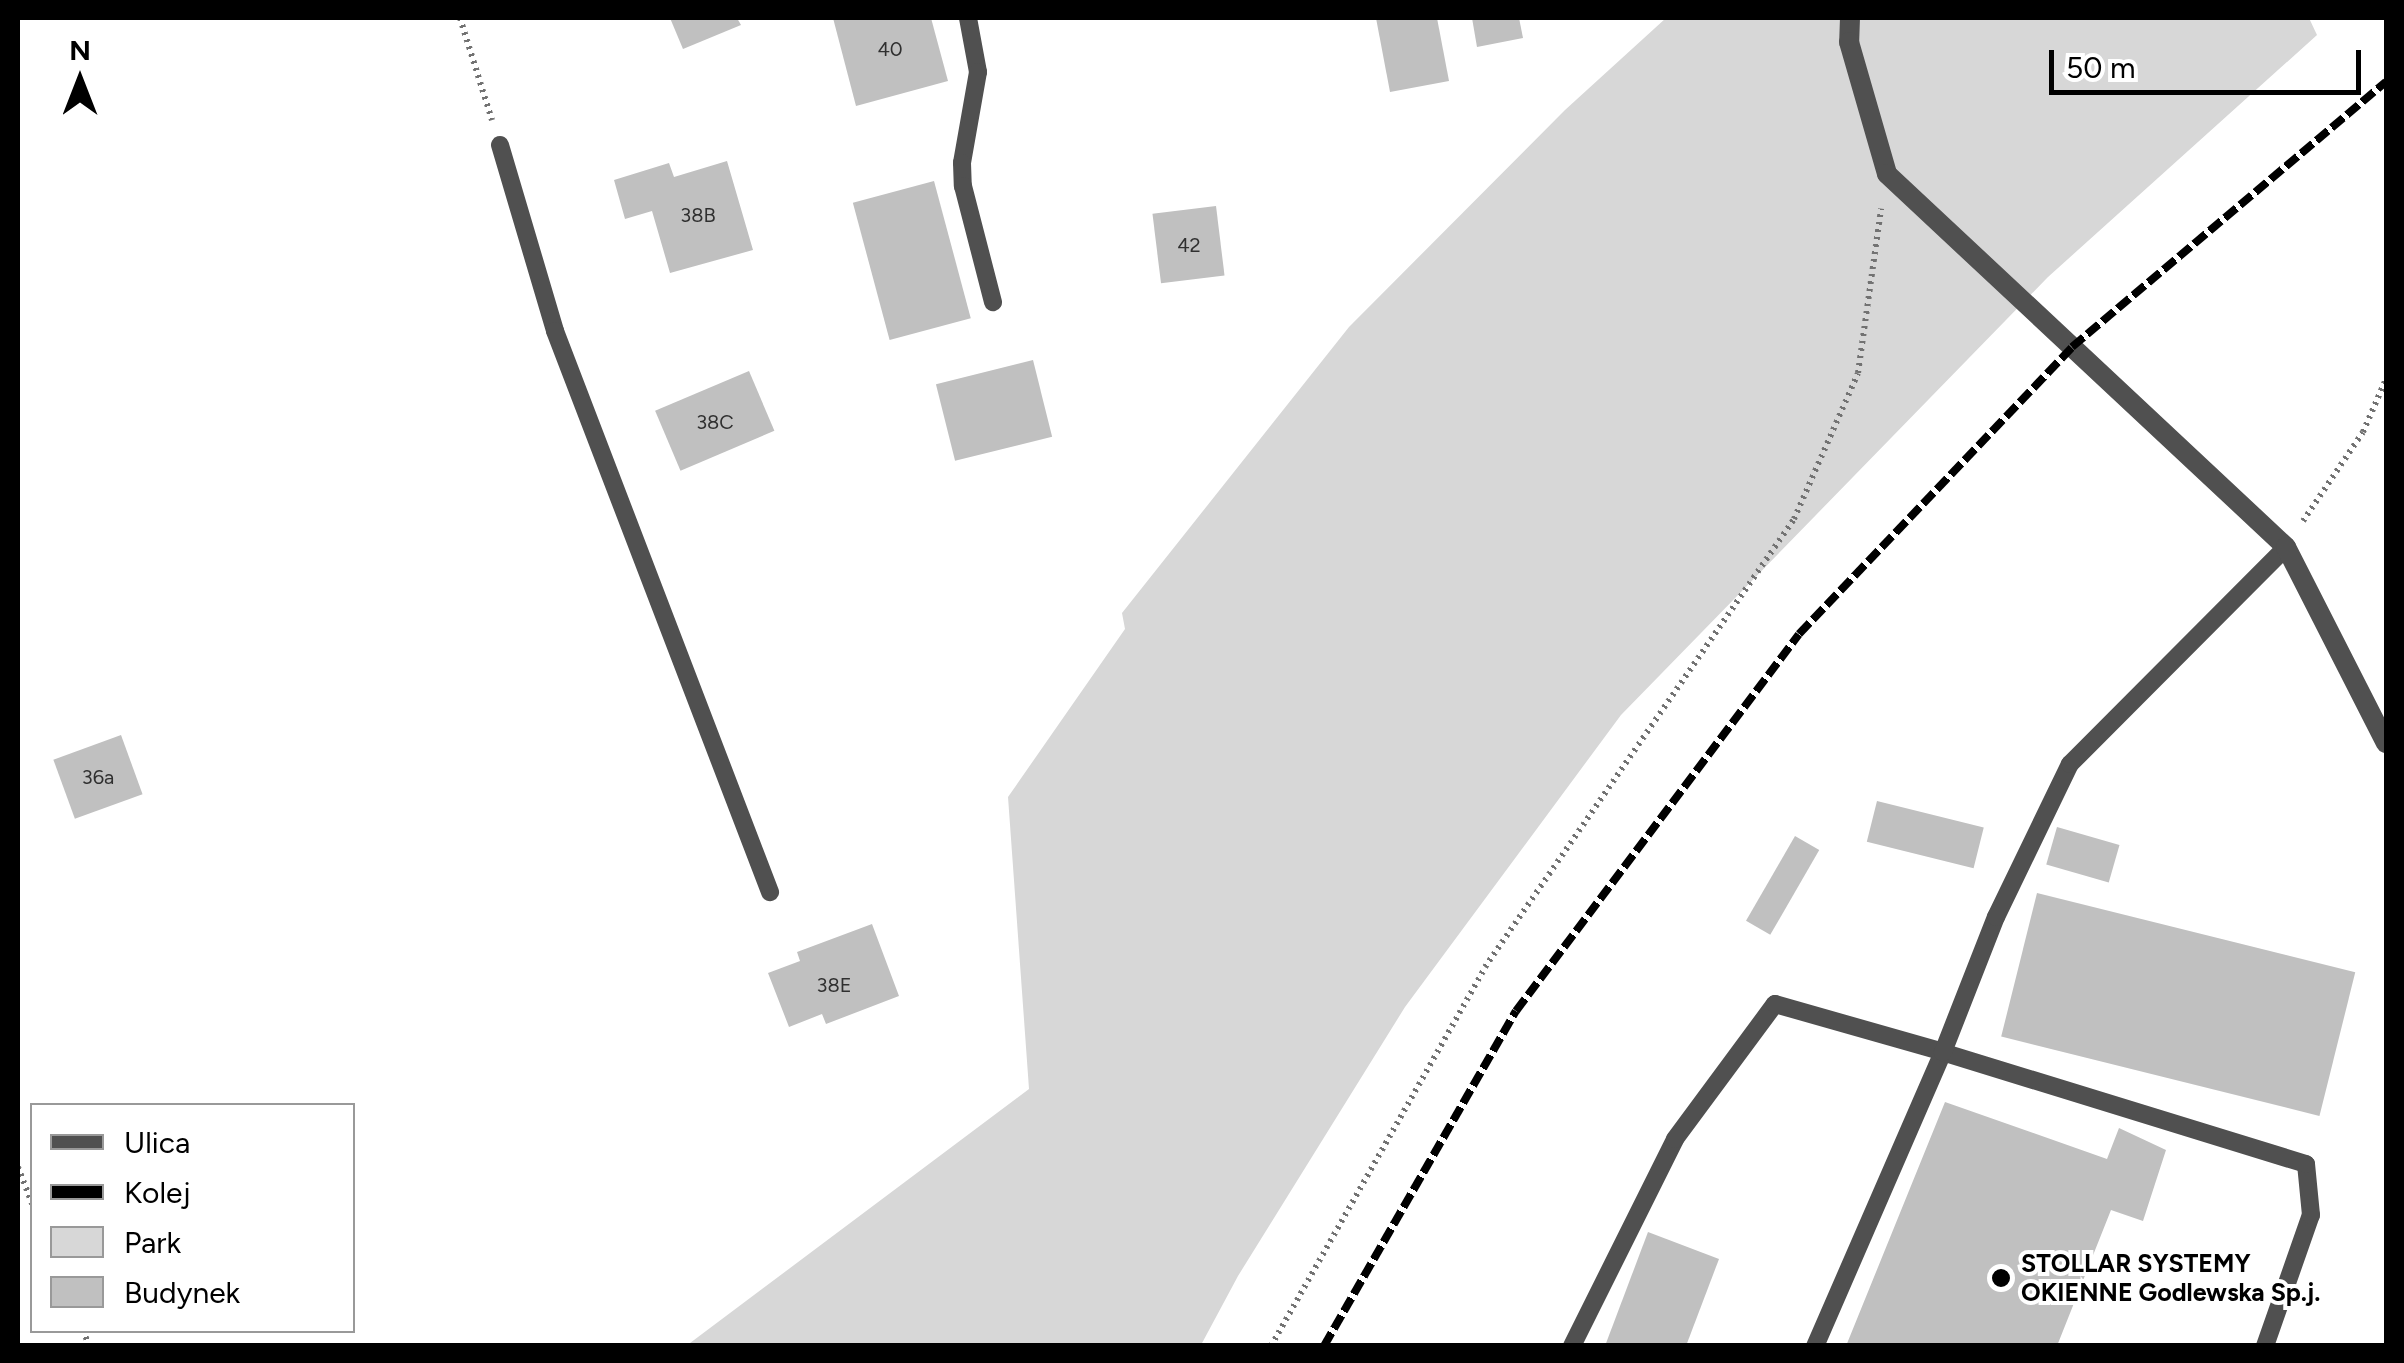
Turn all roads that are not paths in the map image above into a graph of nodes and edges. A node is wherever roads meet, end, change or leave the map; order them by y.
1 (968, 18) edge
2 (1850, 18) edge
3 (500, 144) road end
4 (992, 302) dead end
5 (2286, 547) junction
6 (2386, 743) edge
7 (770, 892) dead end
8 (1943, 1052) junction
9 (1572, 1346) edge
10 (1816, 1346) edge
11 (2264, 1346) edge

1 - 4 lane
2 - 5 street
3 - 7 lane
5 - 6 street
5 - 8 lane
8 - 9 lane
8 - 10 lane
8 - 11 lane

